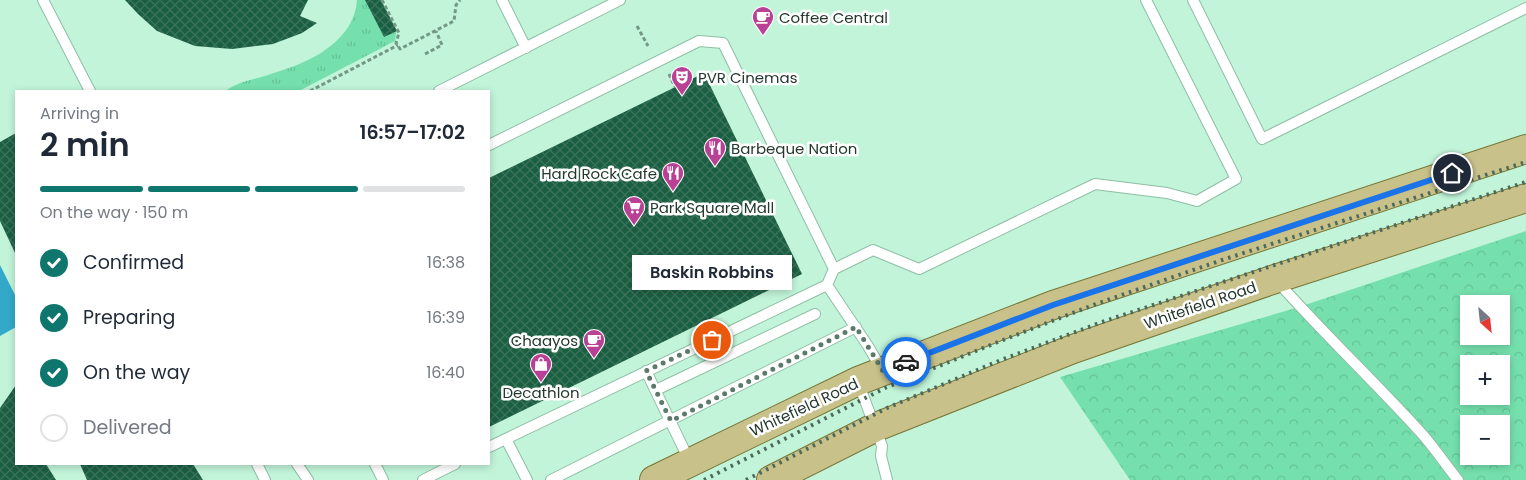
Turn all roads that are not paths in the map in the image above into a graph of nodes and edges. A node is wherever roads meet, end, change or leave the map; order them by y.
1 (43, 0) edge
2 (502, 0) edge
3 (620, 0) edge
4 (1146, 0) edge
5 (1193, 0) edge
6 (1526, 8) edge
7 (526, 48) junction
8 (89, 90) edge
9 (441, 90) edge
10 (490, 145) edge
11 (1526, 149) edge
12 (1526, 198) edge
13 (834, 269) junction
14 (1275, 279) junction
15 (827, 285) junction
16 (815, 314) dead end
17 (856, 327) junction
18 (646, 371) junction
19 (883, 371) junction
20 (858, 381) junction
21 (656, 390) junction
22 (671, 421) junction
23 (876, 427) junction
24 (506, 439) junction
25 (490, 447) edge
26 (690, 462) junction
27 (258, 465) edge
28 (298, 465) edge
29 (376, 465) edge
30 (453, 465) edge
31 (265, 480) edge
32 (308, 480) edge
33 (383, 480) edge
34 (422, 480) edge
35 (527, 480) edge
36 (551, 480) edge
37 (654, 480) edge
38 (771, 480) edge
39 (887, 480) edge
40 (1458, 480) edge

1 - 8 lane
2 - 7 lane
3 - 7 lane
4 - 13 lane
5 - 6 lane
7 - 9 lane
10 - 13 lane
11 - 19 main road, Whitefield Road
12 - 14 main road, Whitefield Road
13 - 15 lane
14 - 23 main road, Whitefield Road
14 - 40 lane
15 - 17 lane
15 - 18 lane
16 - 21 lane
17 - 19 lane
17 - 22 lane
18 - 21 lane
18 - 24 lane
19 - 20 main road, Whitefield Road
20 - 23 lane
20 - 26 main road, Whitefield Road
21 - 22 lane
22 - 26 lane
22 - 36 lane
23 - 38 main road, Whitefield Road
23 - 39 lane
24 - 25 lane
24 - 35 lane
26 - 37 main road, Whitefield Road
27 - 31 lane
28 - 32 lane
29 - 33 lane
30 - 34 lane

